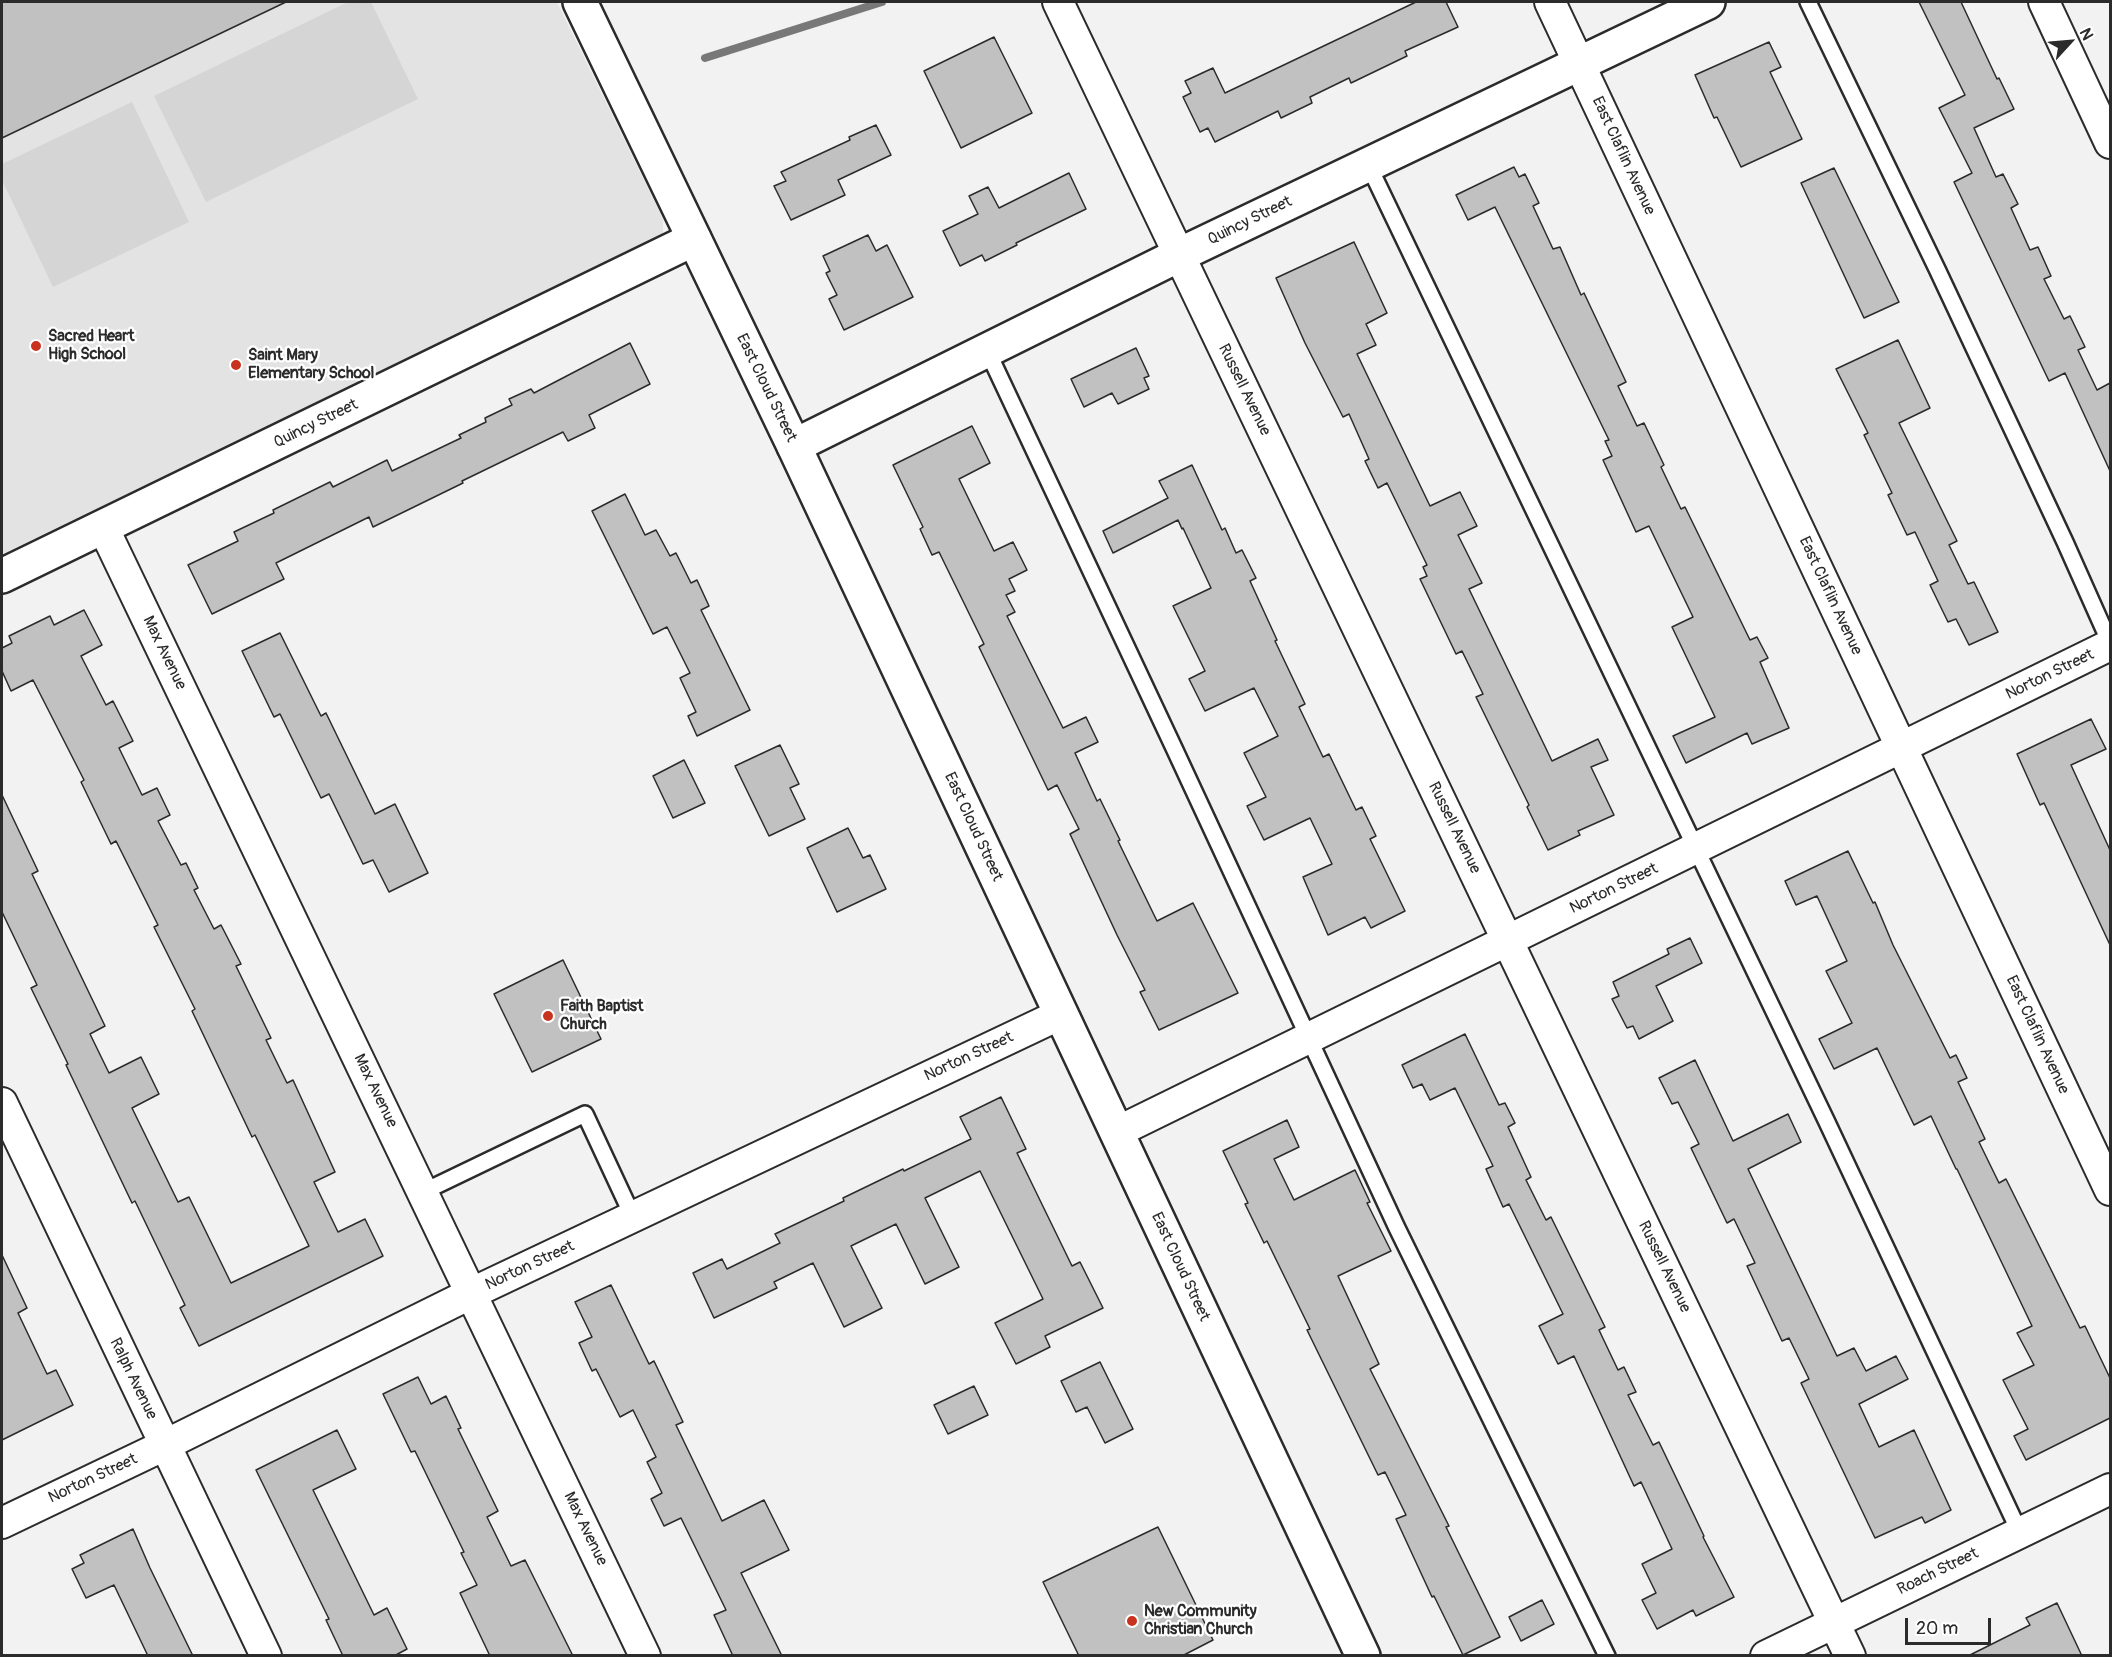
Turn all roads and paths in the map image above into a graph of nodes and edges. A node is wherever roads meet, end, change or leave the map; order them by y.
1 (580, 2) edge
2 (1058, 2) edge
3 (1550, 2) edge
4 (1708, 2) edge
5 (1808, 2) edge
6 (2044, 2) edge
7 (1579, 63) junction
8 (2110, 143) edge
9 (1368, 164) junction
10 (694, 239) junction
11 (1179, 255) junction
12 (987, 350) junction
13 (794, 446) junction
14 (103, 527) junction
15 (2, 576) edge
16 (2110, 644) edge
17 (1902, 748) junction
18 (1695, 849) junction
19 (1508, 940) junction
20 (1061, 1014) junction
21 (1309, 1038) junction
22 (2, 1103) edge
23 (1117, 1132) junction
24 (2110, 1190) edge
25 (423, 1192) junction
26 (633, 1217) junction
27 (472, 1293) junction
28 (165, 1446) junction
29 (2110, 1489) edge
30 (2, 1523) edge
31 (2020, 1533) junction
32 (1835, 1622) junction
33 (266, 1656) edge
34 (645, 1656) edge
35 (1363, 1656) edge
36 (1607, 1656) edge
37 (1766, 1656) edge
38 (1850, 1656) edge

1 - 10 main road, East Cloud Street
2 - 11 street, Russell Avenue
3 - 7 street, East Claflin Avenue
4 - 7 main road, Quincy Street
5 - 16 lane
6 - 8 street
7 - 9 main road, Quincy Street
7 - 17 street, East Claflin Avenue
9 - 11 main road, Quincy Street
9 - 18 lane
10 - 13 main road, East Cloud Street
10 - 14 main road, Quincy Street
11 - 12 main road, Quincy Street
11 - 19 street, Russell Avenue
12 - 13 main road, Quincy Street
12 - 21 lane
13 - 20 main road, East Cloud Street
14 - 15 main road, Quincy Street
14 - 25 street, Max Avenue
16 - 17 street, Norton Street
17 - 18 street, Norton Street
17 - 24 street, East Claflin Avenue
18 - 19 street, Norton Street
18 - 31 lane
19 - 21 street, Norton Street
19 - 32 street, Russell Avenue
20 - 23 main road, East Cloud Street
20 - 26 street, Norton Street
21 - 23 street, Norton Street
21 - 36 lane
22 - 28 street, Ralph Avenue
23 - 35 main road, East Cloud Street
25 - 26 lane
25 - 27 street, Max Avenue
26 - 27 street, Norton Street
27 - 28 street, Norton Street
27 - 34 street, Max Avenue
28 - 30 street, Norton Street
28 - 33 street, Ralph Avenue
29 - 31 street, Roach Street
31 - 32 street, Roach Street
32 - 37 street, Roach Street
32 - 38 street, Russell Avenue

